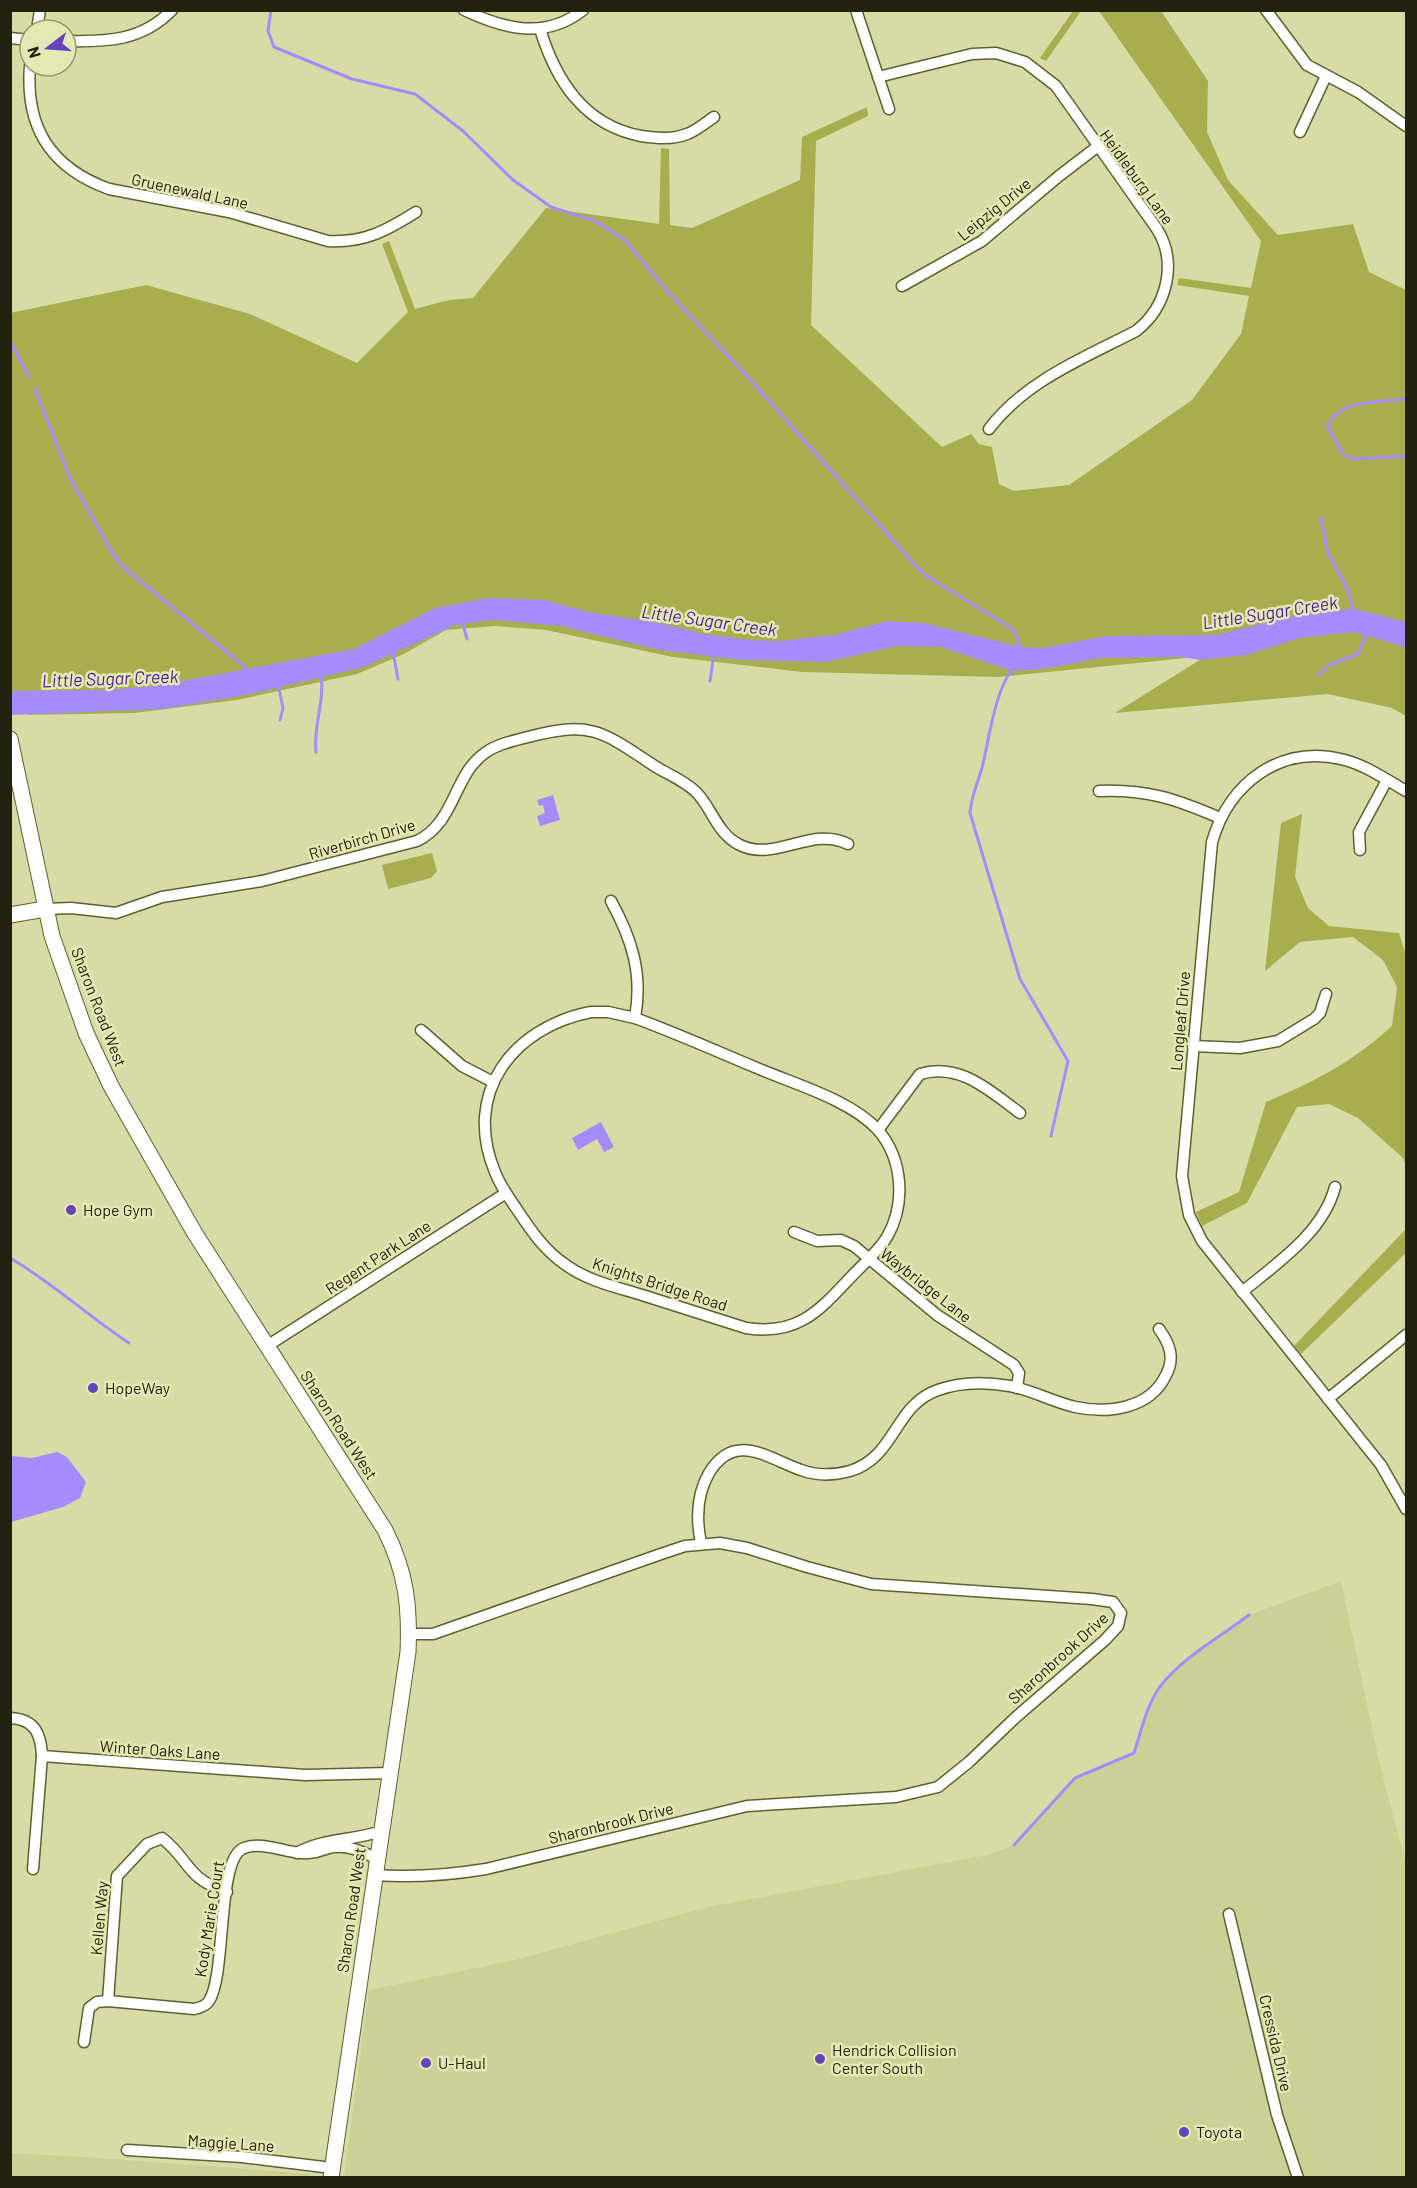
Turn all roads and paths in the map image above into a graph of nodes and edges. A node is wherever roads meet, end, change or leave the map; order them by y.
1 (172, 10) edge
2 (464, 10) edge
3 (583, 10) edge
4 (856, 10) edge
5 (1266, 10) edge
6 (540, 29) junction
7 (78, 41) edge
8 (1326, 76) junction
9 (878, 77) junction
10 (30, 78) edge
11 (889, 109) dead end
12 (714, 117) dead end
13 (1407, 126) edge
14 (1300, 132) dead end
15 (1097, 147) junction
16 (416, 212) dead end
17 (903, 286) dead end
18 (989, 429) dead end
19 (11, 743) edge
20 (1387, 780) junction
21 (1099, 791) dead end
22 (1407, 791) edge
23 (1220, 818) junction
24 (848, 844) dead end
25 (1360, 850) dead end
26 (611, 901) dead end
27 (45, 909) junction
28 (10, 915) edge
29 (1326, 994) dead end
30 (635, 1018) junction
31 (421, 1030) dead end
32 (1193, 1046) junction
33 (493, 1082) junction
34 (1020, 1113) dead end
35 (878, 1130) junction
36 (1335, 1187) dead end
37 (506, 1193) junction
38 (794, 1232) dead end
39 (868, 1258) junction
40 (1242, 1292) junction
41 (1159, 1329) dead end
42 (1407, 1335) edge
43 (267, 1346) junction
44 (1017, 1388) junction
45 (1328, 1399) junction
46 (1407, 1509) edge
47 (701, 1543) junction
48 (409, 1634) junction
49 (10, 1718) edge
50 (42, 1756) junction
51 (390, 1773) junction
52 (381, 1831) junction
53 (342, 1843) junction
54 (376, 1859) junction
55 (33, 1869) dead end
56 (375, 1875) junction
57 (227, 1892) junction
58 (1229, 1914) dead end
59 (108, 2001) junction
60 (84, 2042) dead end
61 (128, 2150) dead end
62 (332, 2173) edge
63 (1298, 2178) edge

1 - 7 street
2 - 6 street
3 - 6 street
4 - 9 street
5 - 8 street
6 - 12 street
8 - 13 street
8 - 14 street
9 - 11 street
9 - 15 street, Heidleburg Lane
10 - 16 street, Gruenewald Lane
15 - 17 street, Leipzig Drive
15 - 18 street, Heidleburg Lane
19 - 27 main road, Sharon Road West
20 - 22 street, Longleaf Drive
20 - 23 street, Longleaf Drive
20 - 25 street
21 - 23 street
23 - 32 street, Longleaf Drive
24 - 27 street, Riverbirch Drive
26 - 30 street
27 - 28 main road
27 - 43 main road, Sharon Road West
29 - 32 street
30 - 33 street, Knights Bridge Road
30 - 35 street, Knights Bridge Road
31 - 33 street
32 - 40 street, Longleaf Drive
33 - 37 street, Knights Bridge Road
34 - 35 street
35 - 39 street, Knights Bridge Road
36 - 40 street
37 - 39 street, Knights Bridge Road
37 - 43 street, Regent Park Lane
38 - 39 street, Waybridge Lane
39 - 44 street, Waybridge Lane
40 - 45 street, Longleaf Drive
41 - 44 street
42 - 45 street
43 - 48 main road, Sharon Road West
44 - 47 street
45 - 46 street, Longleaf Drive
47 - 48 street, Sharonbrook Drive
47 - 56 street, Sharonbrook Drive
48 - 51 main road, Sharon Road West
49 - 50 street
50 - 51 street, Winter Oaks Lane
50 - 55 street
51 - 52 main road, Sharon Road West
52 - 53 street, Kody Marie Court
52 - 54 main road, Sharon Road West
53 - 54 street, Kody Marie Court
53 - 57 street, Kody Marie Court
54 - 56 main road, Sharon Road West
56 - 62 main road, Sharon Road West
57 - 59 street, Kody Marie Court
57 - 59 street, Kellen Way
58 - 63 street, Cressida Drive
59 - 60 street
61 - 62 street, Maggie Lane

